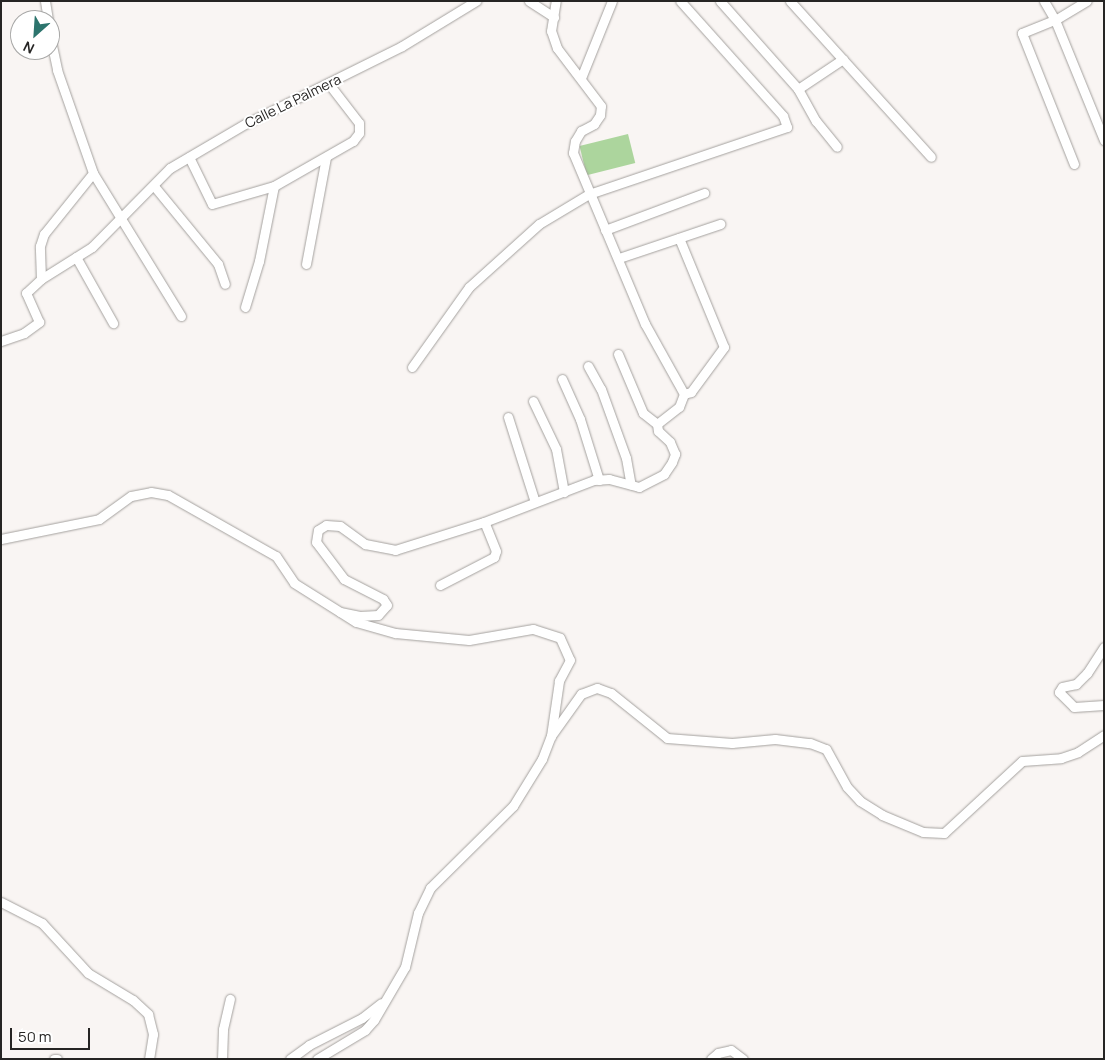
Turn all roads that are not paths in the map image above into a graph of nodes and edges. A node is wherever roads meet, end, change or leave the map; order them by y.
1 (476, 1) edge
2 (529, 1) edge
3 (556, 1) edge
4 (612, 1) edge
5 (680, 1) edge
6 (720, 1) edge
7 (790, 1) edge
8 (1044, 1) edge
9 (1087, 1) edge
10 (554, 17) junction
11 (1055, 20) junction
12 (843, 59) junction
13 (54, 60) edge
14 (581, 78) junction
15 (329, 84) junction
16 (798, 89) junction
17 (1104, 140) edge
18 (837, 147) dead end
19 (189, 157) junction
20 (931, 157) dead end
21 (326, 158) junction
22 (1074, 164) dead end
23 (93, 173) junction
24 (154, 186) junction
25 (274, 186) junction
26 (704, 193) dead end
27 (589, 194) junction
28 (124, 219) junction
29 (720, 224) dead end
30 (605, 230) junction
31 (679, 238) junction
32 (76, 257) junction
33 (619, 258) junction
34 (306, 264) dead end
35 (41, 279) junction
36 (225, 284) dead end
37 (244, 307) dead end
38 (180, 316) dead end
39 (113, 323) dead end
40 (1, 341) edge
41 (618, 354) dead end
42 (588, 366) dead end
43 (412, 367) dead end
44 (562, 379) dead end
45 (684, 394) junction
46 (533, 401) dead end
47 (508, 417) dead end
48 (657, 424) junction
49 (599, 480) junction
50 (631, 485) junction
51 (564, 492) junction
52 (535, 502) junction
53 (484, 522) junction
54 (1, 539) edge
55 (440, 585) dead end
56 (340, 612) junction
57 (1104, 647) edge
58 (1104, 705) edge
59 (1104, 735) edge
60 (551, 736) junction
61 (1, 902) edge
62 (230, 999) dead end
63 (383, 1001) junction
64 (149, 1059) edge
65 (222, 1059) edge
66 (290, 1059) edge
67 (317, 1059) edge
68 (710, 1059) edge
69 (743, 1059) edge

1 - 15 street, Calle La Palmera
2 - 10 street
3 - 10 street
4 - 14 street
5 - 27 street
6 - 16 street
7 - 12 street
8 - 11 street
9 - 11 street
10 - 14 street
11 - 17 street
11 - 22 street
12 - 16 street
12 - 20 street
13 - 23 street
14 - 27 street
15 - 19 street, Calle La Palmera
15 - 21 street
16 - 18 street
19 - 24 street, Calle La Palmera
19 - 25 street
21 - 25 street
21 - 34 street
23 - 28 street
23 - 35 street
24 - 28 street, Calle La Palmera
24 - 36 street
25 - 37 street
26 - 30 street
27 - 30 street
27 - 43 street
28 - 32 street, Calle La Palmera
28 - 38 street
29 - 31 street
30 - 33 street
31 - 33 street
31 - 45 street
32 - 35 street, Calle La Palmera
32 - 39 street
33 - 45 street
35 - 40 street
41 - 48 street
42 - 50 street
44 - 49 street
45 - 48 street
46 - 51 street
47 - 52 street
48 - 50 street
49 - 50 street
49 - 51 street
51 - 52 street
52 - 53 street
53 - 55 street
53 - 56 street
54 - 56 street
56 - 60 street
57 - 58 street
59 - 60 street
60 - 63 street
61 - 64 street
62 - 65 street
63 - 66 street
63 - 67 street
68 - 69 street

